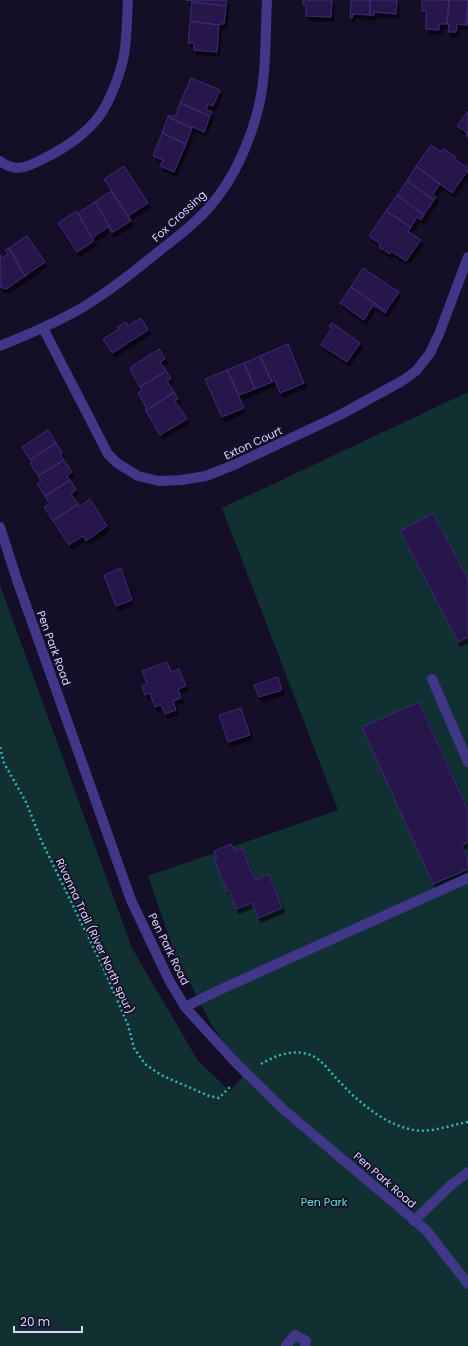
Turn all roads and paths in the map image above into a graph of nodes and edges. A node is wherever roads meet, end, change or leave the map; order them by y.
1 (128, 0) edge
2 (267, 0) edge
3 (0, 161) edge
4 (468, 257) edge
5 (42, 328) junction
6 (0, 346) edge
7 (0, 527) edge
8 (432, 679) dead end
9 (0, 746) edge
10 (468, 762) edge
11 (468, 878) edge
12 (185, 1007) junction
13 (255, 1067) dead end
14 (230, 1086) dead end
15 (468, 1122) edge
16 (468, 1172) edge
17 (414, 1221) junction
18 (468, 1284) edge
19 (286, 1346) edge
20 (305, 1346) edge

1 - 3 street
2 - 5 street, Fox Crossing
4 - 5 street, Exton Court
5 - 6 street, Fox Crossing
7 - 12 street, Pen Park Road
8 - 10 street
9 - 14 path, Rivanna Trail (River North spur)
11 - 12 street
12 - 17 street, Pen Park Road
13 - 15 path
16 - 17 street
17 - 18 street, Pen Park Road
19 - 20 street

